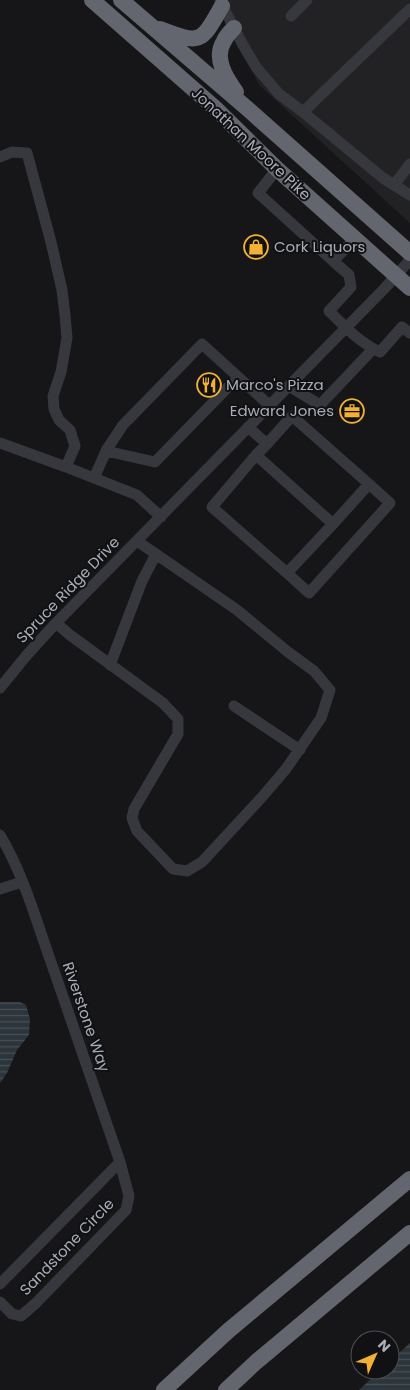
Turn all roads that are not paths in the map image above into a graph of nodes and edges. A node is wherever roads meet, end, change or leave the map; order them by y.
1 (92, 0) edge
2 (121, 0) edge
3 (307, 0) edge
4 (221, 3) edge
5 (410, 9) edge
6 (290, 16) dead end
7 (148, 24) junction
8 (234, 28) junction
9 (249, 110) junction
10 (303, 112) junction
11 (0, 158) edge
12 (410, 164) edge
13 (277, 169) junction
14 (394, 185) junction
15 (410, 195) edge
16 (355, 239) junction
17 (410, 253) edge
18 (410, 260) edge
19 (333, 261) junction
20 (396, 276) junction
21 (410, 288) edge
22 (346, 328) junction
23 (410, 333) edge
24 (373, 349) junction
25 (238, 377) junction
26 (289, 386) junction
27 (269, 405) junction
28 (248, 427) junction
29 (0, 443) edge
30 (267, 444) junction
31 (106, 451) junction
32 (256, 455) junction
33 (66, 467) junction
34 (94, 478) junction
35 (369, 484) junction
36 (161, 517) junction
37 (333, 524) junction
38 (137, 541) junction
39 (156, 554) junction
40 (287, 573) junction
41 (56, 623) junction
42 (110, 665) junction
43 (0, 688) edge
44 (234, 706) dead end
45 (300, 750) junction
46 (0, 835) edge
47 (22, 882) junction
48 (0, 889) edge
49 (120, 1162) junction
50 (410, 1179) edge
51 (410, 1233) edge
52 (0, 1284) edge
53 (0, 1302) edge
54 (164, 1390) edge
55 (226, 1390) edge

1 - 13 highway, Jonathan Moore Pike
2 - 7 highway, Jonathan Moore Pike
3 - 6 street
4 - 7 highway
4 - 8 street
5 - 10 street
7 - 9 highway, Jonathan Moore Pike
8 - 9 highway
8 - 10 street
9 - 17 highway, Jonathan Moore Pike
10 - 14 street
11 - 33 street
12 - 14 street
13 - 16 highway, Jonathan Moore Pike
13 - 19 street
14 - 15 street
16 - 19 street
16 - 20 highway, Jonathan Moore Pike
18 - 20 street, Spruce Ridge Drive
19 - 22 street
20 - 21 highway, Jonathan Moore Pike
20 - 22 street, Spruce Ridge Drive
22 - 24 street
22 - 26 street, Spruce Ridge Drive
23 - 24 street
24 - 26 street
25 - 27 street
25 - 31 street
25 - 31 street
26 - 27 street, Spruce Ridge Drive
27 - 28 street, Spruce Ridge Drive
28 - 30 street
28 - 36 street, Spruce Ridge Drive
29 - 33 street
30 - 32 street
30 - 35 street
31 - 34 street
32 - 37 street
32 - 40 street
33 - 34 street
34 - 36 street
35 - 37 street
35 - 40 street
36 - 38 street, Spruce Ridge Drive
37 - 40 street
38 - 39 street
38 - 41 street, Spruce Ridge Drive
39 - 42 street
39 - 45 street
41 - 42 street
41 - 43 street, Spruce Ridge Drive
42 - 45 street
44 - 45 street
46 - 47 street, Riverstone Way
47 - 48 street
47 - 49 street, Riverstone Way
49 - 52 street, Sandstone Circle
49 - 53 street, Sandstone Circle
50 - 54 highway
51 - 55 highway

